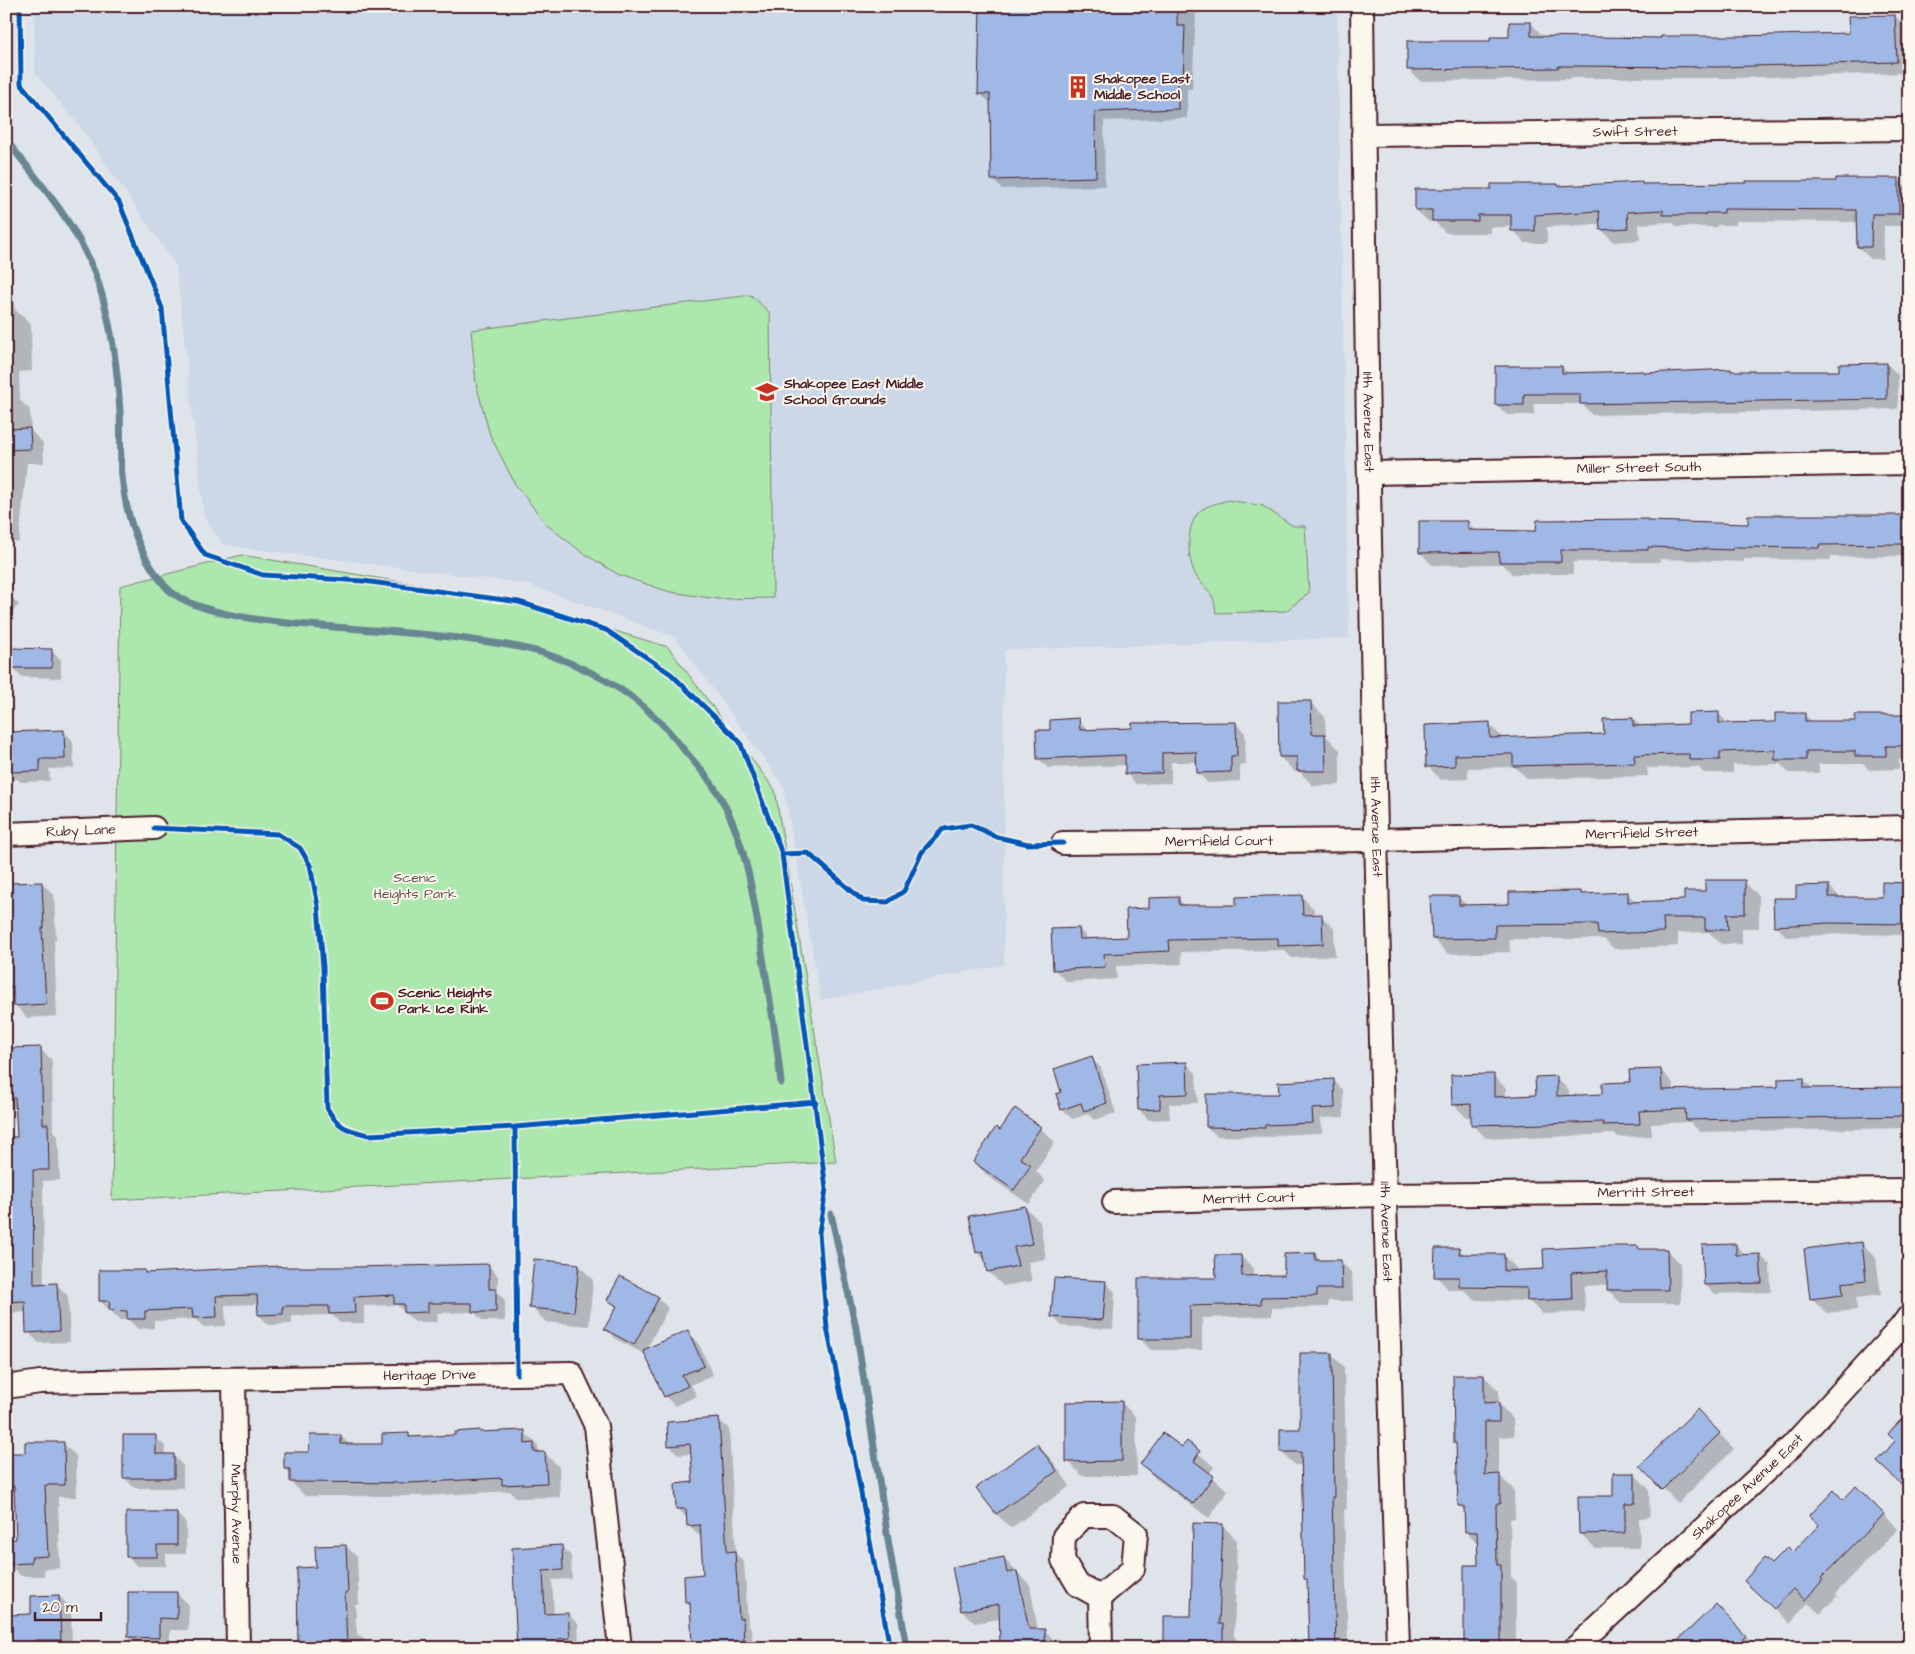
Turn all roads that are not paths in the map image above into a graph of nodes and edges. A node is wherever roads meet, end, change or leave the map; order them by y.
1 (1362, 6) edge
2 (1909, 129) edge
3 (1363, 135) junction
4 (1909, 463) edge
5 (1368, 473) junction
6 (1909, 827) edge
7 (154, 828) dead end
8 (6, 834) edge
9 (1375, 840) junction
10 (1063, 843) dead end
11 (1909, 1190) edge
12 (1384, 1195) junction
13 (1114, 1202) dead end
14 (1909, 1316) edge
15 (234, 1379) junction
16 (6, 1387) edge
17 (1100, 1597) dead end
18 (238, 1648) edge
19 (620, 1648) edge
20 (1101, 1648) edge
21 (1398, 1648) edge
22 (1575, 1648) edge

1 - 3 street, 11th Avenue East
2 - 3 street, Swift Street
3 - 5 street, 11th Avenue East
4 - 5 street, Miller Street South
5 - 9 street, 11th Avenue East
6 - 9 street, Merrifield Street
7 - 8 street, Ruby Lane
9 - 10 street, Merrifield Court
9 - 12 street, 11th Avenue East
11 - 12 street, Merritt Street
12 - 13 street, Merritt Court
12 - 21 street, 11th Avenue East
14 - 22 street, Shakopee Avenue East
15 - 16 street, Heritage Drive
15 - 18 street, Murphy Avenue
15 - 19 street, Heritage Drive
17 - 20 street

